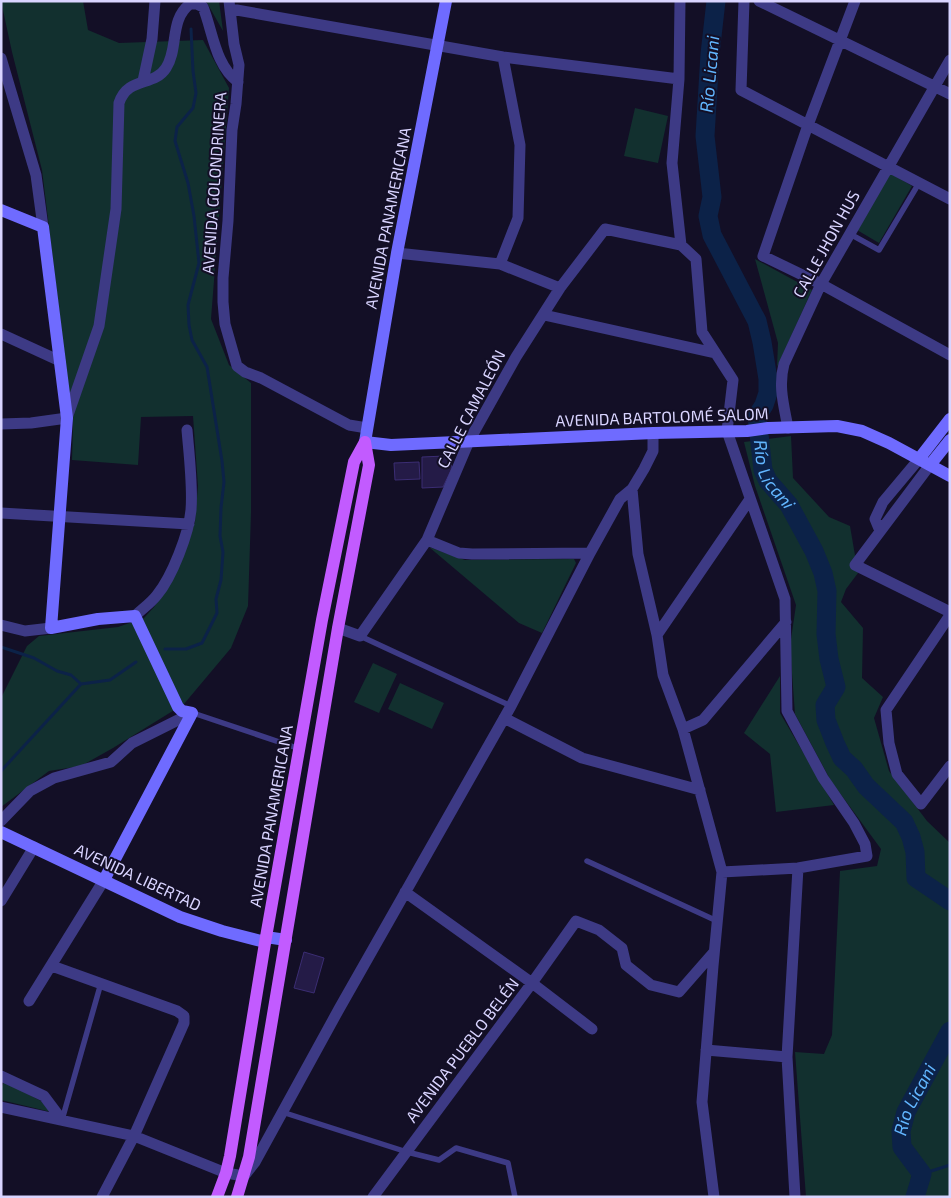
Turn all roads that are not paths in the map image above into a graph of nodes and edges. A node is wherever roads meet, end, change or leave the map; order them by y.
1 (155, 1) edge
2 (446, 1) edge
3 (680, 1) edge
4 (744, 1) edge
5 (759, 1) edge
6 (854, 1) edge
7 (230, 5) edge
8 (840, 40) junction
9 (438, 46) junction
10 (503, 57) junction
11 (1, 58) edge
12 (950, 60) edge
13 (678, 79) junction
14 (143, 81) junction
15 (238, 82) junction
16 (935, 86) junction
17 (950, 94) edge
18 (808, 125) junction
19 (888, 168) junction
20 (918, 183) junction
21 (950, 200) edge
22 (2, 213) edge
23 (43, 227) junction
24 (850, 234) junction
25 (681, 245) junction
26 (397, 253) junction
27 (500, 264) junction
28 (821, 284) junction
29 (560, 288) junction
30 (544, 315) junction
31 (1, 334) edge
32 (715, 353) junction
33 (950, 355) edge
34 (60, 361) junction
35 (67, 418) junction
36 (950, 419) edge
37 (1, 424) edge
38 (366, 428) junction
39 (788, 428) junction
40 (187, 430) dead end
41 (727, 431) junction
42 (653, 433) junction
43 (950, 440) edge
44 (365, 442) junction
45 (469, 442) junction
46 (918, 459) junction
47 (930, 465) junction
48 (950, 476) edge
49 (632, 489) junction
50 (750, 499) junction
51 (1, 513) edge
52 (60, 515) junction
53 (189, 524) junction
54 (880, 531) junction
55 (427, 540) junction
56 (590, 552) junction
57 (950, 613) edge
58 (135, 616) junction
59 (786, 622) junction
60 (1, 625) edge
61 (51, 628) junction
62 (338, 628) junction
63 (657, 635) junction
64 (360, 636) junction
65 (511, 706) junction
66 (192, 713) junction
67 (504, 718) junction
68 (683, 729) junction
69 (300, 750) junction
70 (950, 766) edge
71 (700, 790) junction
72 (1, 821) edge
73 (1, 832) edge
74 (34, 847) junction
75 (588, 861) dead end
76 (798, 868) junction
77 (722, 872) junction
78 (104, 880) junction
79 (406, 892) junction
80 (1, 902) edge
81 (717, 921) junction
82 (266, 940) junction
83 (286, 940) junction
84 (714, 952) junction
85 (52, 966) junction
86 (101, 983) junction
87 (532, 983) junction
88 (29, 1002) dead end
89 (592, 1029) dead end
90 (706, 1050) junction
91 (787, 1057) junction
92 (1, 1076) edge
93 (2, 1110) edge
94 (282, 1112) junction
95 (62, 1120) junction
96 (134, 1136) junction
97 (407, 1152) junction
98 (226, 1173) junction
99 (244, 1176) junction
100 (102, 1197) edge
101 (217, 1197) edge
102 (237, 1197) edge
103 (373, 1197) edge
104 (515, 1197) edge
105 (714, 1197) edge
106 (795, 1197) edge

1 - 14 street
2 - 9 street, AVENIDA PANAMERICANA
3 - 13 street
4 - 18 street
5 - 8 street
6 - 8 street
7 - 9 street
7 - 15 street, AVENIDA GOLONDRINERA
8 - 16 street
8 - 18 street
9 - 10 street
9 - 26 street, AVENIDA PANAMERICANA
10 - 13 street
10 - 27 street
11 - 23 street
12 - 16 street, CALLE JHON HUS
13 - 25 street
14 - 15 street
14 - 35 street
15 - 38 street, AVENIDA GOLONDRINERA
16 - 17 street
16 - 19 street, CALLE JHON HUS
18 - 19 street
18 - 28 street
19 - 20 street
19 - 24 street, CALLE JHON HUS
20 - 21 street
20 - 24 lane
22 - 23 street
23 - 34 street
24 - 28 street, CALLE JHON HUS
25 - 29 street, CALLE CAMALEÓN
25 - 32 street
26 - 27 street
26 - 38 street, AVENIDA PANAMERICANA
27 - 29 street
28 - 33 street
28 - 39 street, CALLE JHON HUS
29 - 30 street, CALLE CAMALEÓN
30 - 32 street
30 - 45 street, CALLE CAMALEÓN
31 - 34 street
32 - 41 street
34 - 35 street
35 - 37 street
35 - 52 street
36 - 46 street
38 - 44 street, AVENIDA PANAMERICANA
39 - 41 street, AVENIDA BARTOLOMÉ SALOM
39 - 46 street, AVENIDA BARTOLOMÉ SALOM
40 - 53 street
41 - 42 street, AVENIDA BARTOLOMÉ SALOM
41 - 50 street
42 - 45 street, AVENIDA BARTOLOMÉ SALOM
42 - 49 street
43 - 47 street
44 - 45 street, AVENIDA BARTOLOMÉ SALOM
44 - 62 main road, AVENIDA PANAMERICANA
44 - 69 main road, AVENIDA PANAMERICANA
45 - 55 street, CALLE CAMALEÓN
46 - 47 street, AVENIDA BARTOLOMÉ SALOM
46 - 54 street
47 - 48 street, AVENIDA BARTOLOMÉ SALOM
47 - 54 street
49 - 56 street
49 - 63 street
50 - 59 street
50 - 63 street
51 - 52 street
52 - 53 street
52 - 61 street
53 - 58 street
54 - 57 street
55 - 56 street
55 - 64 street, CALLE CAMALEÓN
56 - 65 street
57 - 70 street
58 - 61 street
58 - 66 street
59 - 68 street
59 - 76 street
60 - 61 street
62 - 64 street
62 - 83 main road, AVENIDA PANAMERICANA
63 - 68 street
64 - 65 lane
65 - 67 street
66 - 69 lane
66 - 72 street
66 - 78 street
67 - 71 street
67 - 79 street
68 - 71 street
69 - 82 main road, AVENIDA PANAMERICANA
71 - 77 street
73 - 74 street, AVENIDA LIBERTAD
74 - 78 street, AVENIDA LIBERTAD
74 - 80 street
75 - 81 lane
76 - 77 street
76 - 91 street
77 - 81 street
78 - 82 street, AVENIDA LIBERTAD
78 - 85 street
79 - 87 street
79 - 94 street
81 - 84 street
82 - 83 street, AVENIDA LIBERTAD
82 - 98 main road, AVENIDA PANAMERICANA
83 - 99 main road, AVENIDA PANAMERICANA
84 - 87 street, AVENIDA PUEBLO BELÉN
84 - 90 street
85 - 86 street
85 - 88 street
86 - 95 lane
86 - 96 street
87 - 89 street
87 - 97 street, AVENIDA PUEBLO BELÉN
90 - 91 street
90 - 105 street
91 - 106 street
92 - 95 street
93 - 95 street
94 - 97 lane
94 - 99 street
95 - 96 street
96 - 98 street
96 - 100 street
97 - 103 street, AVENIDA PUEBLO BELÉN
97 - 104 lane
98 - 99 street
98 - 101 main road, AVENIDA PANAMERICANA
99 - 102 main road, AVENIDA PANAMERICANA

